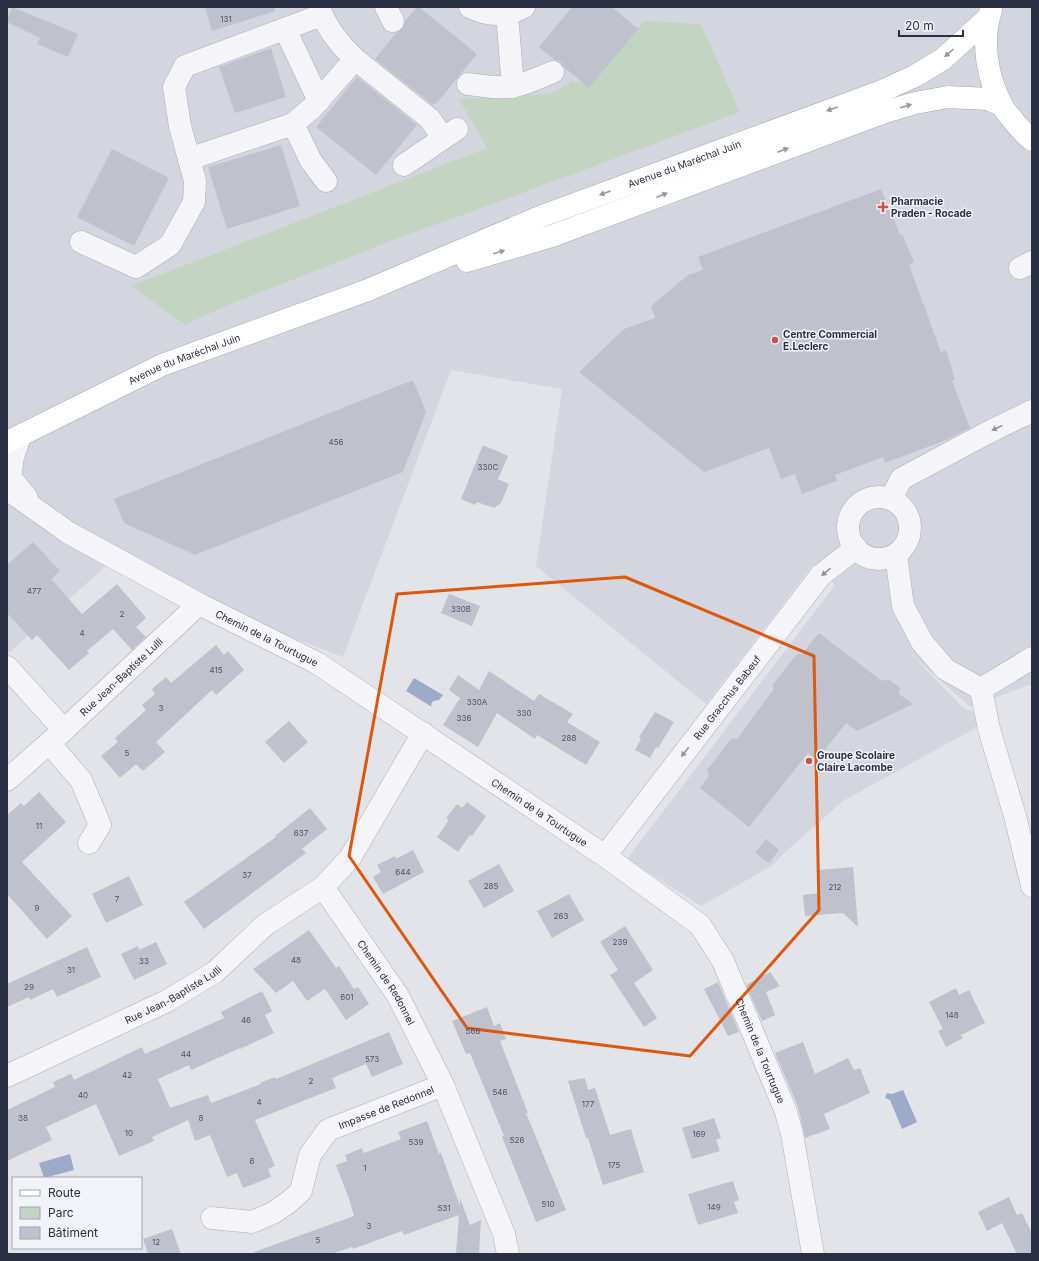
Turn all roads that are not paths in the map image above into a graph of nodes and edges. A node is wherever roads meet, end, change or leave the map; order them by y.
1 (470, 7) edge
2 (515, 10) edge
3 (990, 12) edge
4 (306, 16) edge
5 (355, 59) junction
6 (553, 72) dead end
7 (468, 84) dead end
8 (513, 87) junction
9 (319, 101) junction
10 (1002, 106) junction
11 (293, 124) junction
12 (1032, 140) edge
13 (189, 159) junction
14 (404, 165) dead end
15 (326, 181) dead end
16 (81, 242) dead end
17 (368, 290) junction
18 (1032, 411) edge
19 (14, 439) edge
20 (7, 490) edge
21 (891, 499) junction
22 (70, 533) junction
23 (856, 548) junction
24 (896, 555) junction
25 (199, 604) junction
26 (1032, 658) edge
27 (7, 667) edge
28 (982, 689) junction
29 (423, 733) junction
30 (56, 737) junction
31 (7, 780) edge
32 (89, 843) dead end
33 (605, 856) junction
34 (1032, 886) edge
35 (323, 887) junction
36 (7, 1076) edge
37 (443, 1085) junction
38 (212, 1218) dead end
39 (508, 1254) edge
40 (812, 1254) edge

1 - 2 street
2 - 8 street
3 - 10 main road
3 -> 17 main road, Avenue du Maréchal Juin
4 - 5 street
4 - 9 street
4 - 13 street
5 - 9 street
5 - 14 street
6 - 8 street
7 - 8 street
9 - 11 street
10 - 12 main road
17 -> 10 main road, Avenue du Maréchal Juin
11 - 13 street
11 - 15 street
13 - 16 street
17 - 19 main road, Avenue du Maréchal Juin
18 -> 21 street
19 - 22 street, Chemin de la Tourtugue
20 - 22 street, Chemin de la Tourtugue
21 - 23 street
21 - 24 street
22 - 25 street, Chemin de la Tourtugue
23 - 24 street
23 -> 33 street, Rue Gracchus Babeuf
24 - 28 street
25 - 29 street, Chemin de la Tourtugue
25 - 30 street, Rue Jean-Baptiste Lulli
26 - 28 street
27 - 30 street
28 - 34 street
29 - 33 street, Chemin de la Tourtugue
29 - 35 street
30 - 31 street, Rue Jean-Baptiste Lulli
30 - 32 street
33 - 40 street, Chemin de la Tourtugue
35 - 36 street, Rue Jean-Baptiste Lulli
35 - 37 street, Chemin de Redonnel
37 - 38 street, Impasse de Redonnel
37 - 39 street, Chemin de Redonnel

